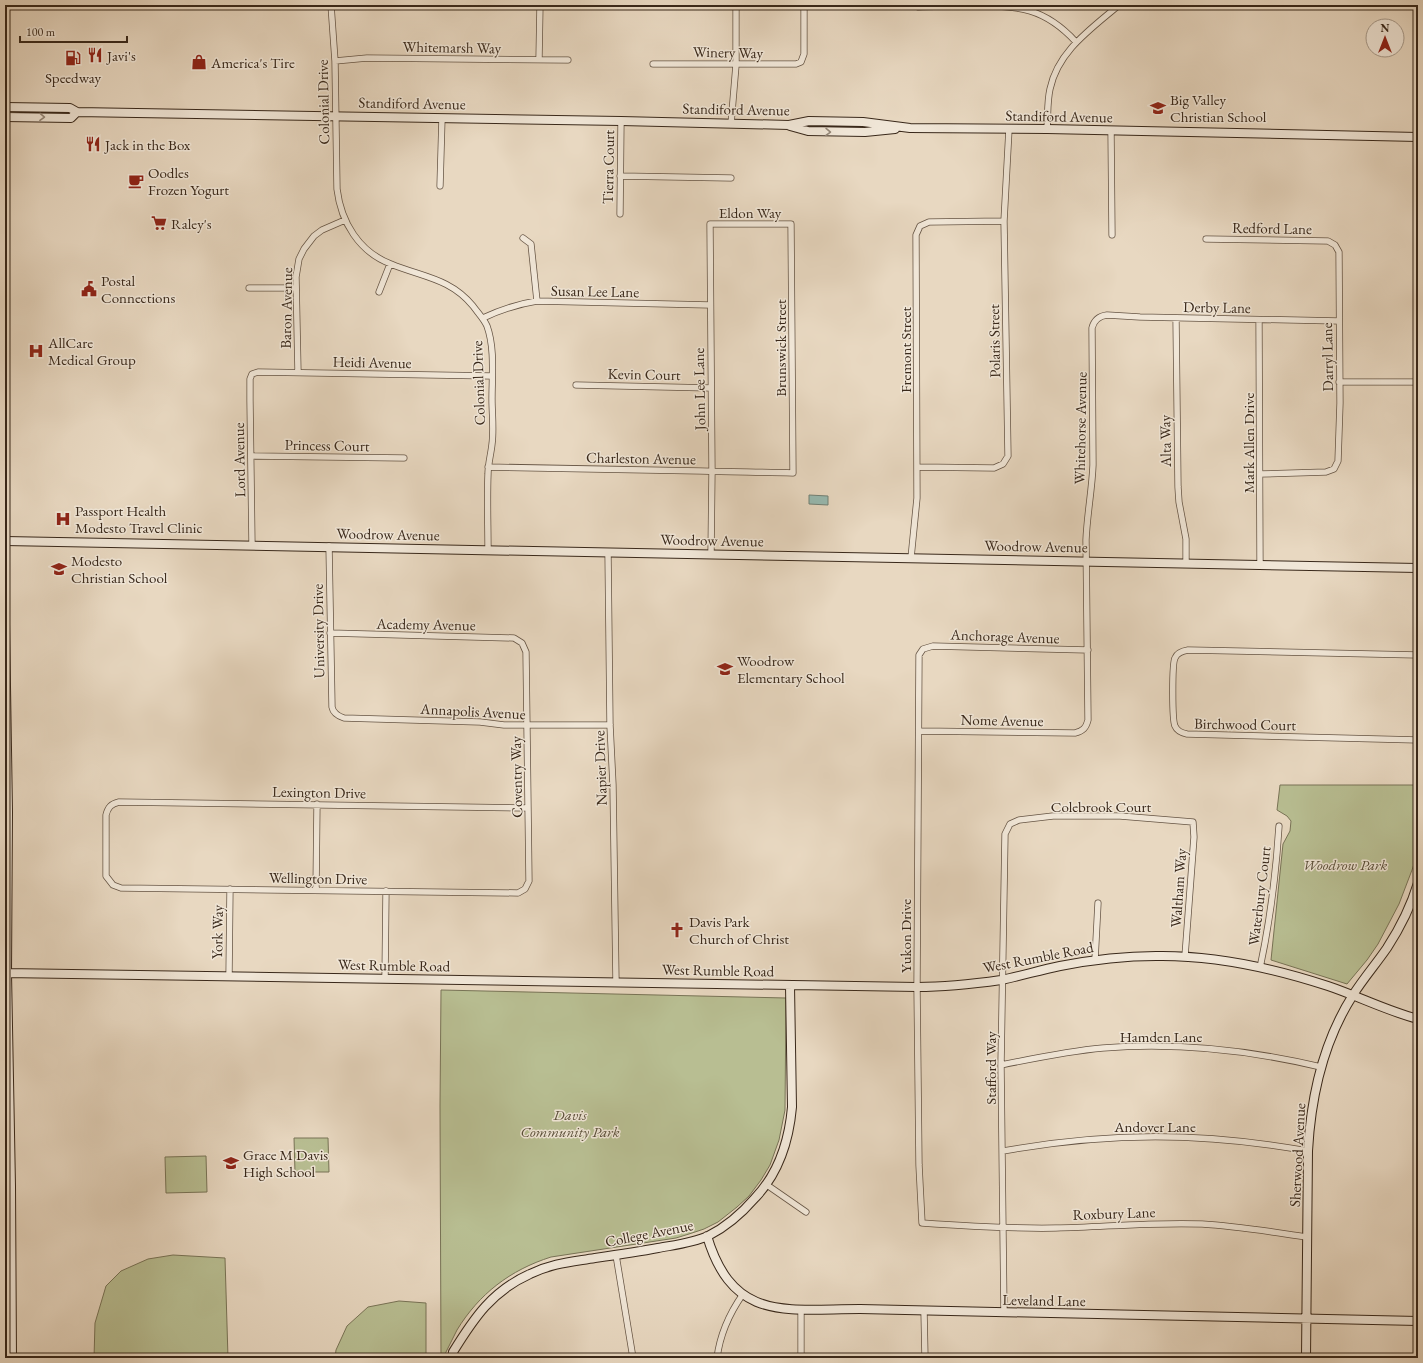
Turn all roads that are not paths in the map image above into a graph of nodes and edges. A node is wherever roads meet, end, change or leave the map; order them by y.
1 (331, 5) edge
2 (540, 5) edge
3 (736, 5) edge
4 (804, 5) edge
5 (912, 5) edge
6 (990, 5) edge
7 (1119, 5) edge
8 (1076, 42) junction
9 (539, 60) junction
10 (568, 60) dead end
11 (335, 61) junction
12 (653, 64) dead end
13 (736, 65) junction
14 (5, 107) edge
15 (77, 112) junction
16 (336, 116) junction
17 (5, 117) edge
18 (442, 118) junction
19 (621, 121) junction
20 (731, 124) junction
21 (1009, 129) junction
22 (1047, 129) junction
23 (1111, 130) junction
24 (1418, 137) edge
25 (620, 176) junction
26 (731, 178) dead end
27 (440, 186) dead end
28 (620, 214) dead end
29 (345, 220) junction
30 (1004, 220) junction
31 (710, 224) joint
32 (791, 224) joint
33 (1112, 235) dead end
34 (523, 238) dead end
35 (1206, 239) dead end
36 (1335, 245) joint
37 (390, 264) junction
38 (249, 288) dead end
39 (296, 288) junction
40 (379, 292) dead end
41 (537, 302) junction
42 (710, 305) junction
43 (483, 318) junction
44 (1176, 318) junction
45 (1096, 319) joint
46 (1259, 320) junction
47 (1339, 321) junction
48 (298, 372) junction
49 (252, 374) joint
50 (492, 376) junction
51 (1339, 382) junction
52 (1418, 382) edge
53 (576, 385) dead end
54 (711, 388) junction
55 (251, 456) junction
56 (404, 458) dead end
57 (488, 467) junction
58 (918, 467) junction
59 (712, 471) junction
60 (793, 473) joint
61 (1260, 474) junction
62 (5, 541) edge
63 (252, 545) junction
64 (329, 546) junction
65 (488, 550) junction
66 (608, 552) junction
67 (711, 554) junction
68 (911, 558) junction
69 (1087, 561) junction
70 (1186, 564) junction
71 (1260, 565) junction
72 (1418, 568) edge
73 (5, 624) edge
74 (330, 634) junction
75 (521, 641) joint
76 (922, 650) joint
77 (1088, 650) junction
78 (1418, 655) edge
79 (336, 714) joint
80 (610, 725) junction
81 (527, 726) junction
82 (1084, 729) joint
83 (919, 731) junction
84 (6, 738) edge
85 (1418, 740) edge
86 (317, 804) junction
87 (528, 808) junction
88 (1193, 822) joint
89 (1010, 824) joint
90 (1279, 826) dead end
91 (110, 883) joint
92 (1418, 883) edge
93 (230, 889) junction
94 (525, 889) joint
95 (316, 890) junction
96 (386, 891) junction
97 (1098, 903) dead end
98 (1185, 956) junction
99 (1095, 960) junction
100 (1260, 968) junction
101 (6, 973) edge
102 (229, 976) junction
103 (385, 979) junction
104 (1002, 980) junction
105 (616, 982) junction
106 (790, 986) junction
107 (917, 987) junction
108 (1353, 995) junction
109 (1418, 1019) edge
110 (1001, 1066) junction
111 (1321, 1067) junction
112 (8, 1130) edge
113 (1003, 1151) junction
114 (1308, 1151) junction
115 (767, 1185) junction
116 (806, 1212) dead end
117 (922, 1223) joint
118 (1002, 1228) junction
119 (707, 1236) junction
120 (1307, 1237) junction
121 (616, 1255) junction
122 (743, 1294) junction
123 (801, 1310) junction
124 (924, 1311) junction
125 (1004, 1313) junction
126 (1306, 1319) junction
127 (1418, 1321) edge
128 (12, 1358) edge
129 (452, 1358) edge
130 (633, 1358) edge
131 (717, 1358) edge
132 (801, 1358) edge
133 (924, 1358) edge
134 (1306, 1358) edge

1 - 11 street, Colonial Drive
2 - 9 street
3 - 13 street
4 - 13 street, Winery Way
5 - 6 street
6 - 8 street
7 - 8 street
8 - 22 street
9 - 10 street, Whitemarsh Way
9 - 11 street, Whitemarsh Way
11 - 16 street, Colonial Drive
12 - 13 street, Winery Way
13 - 20 street
14 - 15 street, Standiford Avenue
15 - 16 street, Standiford Avenue
17 -> 15 street, Standiford Avenue
16 - 18 street, Standiford Avenue
16 - 29 street, Colonial Drive
18 - 19 street, Standiford Avenue
18 - 27 street
19 - 20 street, Standiford Avenue
19 - 25 street, Tierra Court
20 - 21 street, Standiford Avenue
21 - 22 street, Standiford Avenue
21 - 30 street, Polaris Street
22 - 23 street, Standiford Avenue
23 - 24 street, Standiford Avenue
23 - 33 street
25 - 26 street
25 - 28 street, Tierra Court
29 - 37 street, Colonial Drive
29 - 39 street, Baron Avenue
30 - 58 street, Fremont Street
30 - 58 street, Polaris Street
31 - 32 street, Eldon Way
31 - 42 street, John Lee Lane
32 - 60 street, Brunswick Street
34 - 41 street
35 - 36 street, Redford Lane
36 - 47 street, Darryl Lane
37 - 40 street
37 - 43 street, Colonial Drive
38 - 39 street
39 - 48 street, Baron Avenue
41 - 42 street, Susan Lee Lane
41 - 43 street, Susan Lee Lane
42 - 54 street, John Lee Lane
43 - 50 street, Colonial Drive
44 - 45 street, Derby Lane
44 - 46 street, Derby Lane
44 - 70 street, Alta Way
45 - 69 street, Whitehorse Avenue
46 - 47 street, Derby Lane
46 - 61 street, Mark Allen Drive
47 - 51 street, Darryl Lane
48 - 49 street, Heidi Avenue
48 - 50 street, Heidi Avenue
49 - 55 street, Lord Avenue
50 - 57 street, Colonial Drive
51 - 52 street
51 - 61 street, Darryl Lane
53 - 54 street, Kevin Court
54 - 59 street, John Lee Lane
55 - 56 street, Princess Court
55 - 63 street, Lord Avenue
57 - 59 street, Charleston Avenue
57 - 65 street, Colonial Drive
58 - 68 street, Fremont Street
59 - 60 street, Charleston Avenue
59 - 67 street, John Lee Lane
61 - 71 street, Mark Allen Drive
62 - 63 street, Woodrow Avenue
63 - 64 street, Woodrow Avenue
64 - 65 street, Woodrow Avenue
64 - 74 street, University Drive
65 - 66 street, Woodrow Avenue
66 - 67 street, Woodrow Avenue
66 - 80 street, Napier Drive
67 - 68 street, Woodrow Avenue
68 - 69 street, Woodrow Avenue
69 - 70 street, Woodrow Avenue
69 - 77 street, Whitehorse Avenue
70 - 71 street, Woodrow Avenue
71 - 72 street, Woodrow Avenue
73 - 84 street
74 - 75 street, Academy Avenue
74 - 79 street, University Drive
75 - 81 street, Coventry Way
76 - 77 street, Anchorage Avenue
76 - 83 street, Yukon Drive
77 - 82 street, Whitehorse Avenue
78 - 85 street, Birchwood Court
79 - 81 street, Annapolis Avenue
80 - 81 street, Annapolis Avenue
80 - 105 street, Napier Drive
81 - 87 street, Coventry Way
82 - 83 street, Nome Avenue
83 - 107 street, Yukon Drive
84 - 101 street
86 - 87 street, Lexington Drive
86 - 91 street, Lexington Drive
86 - 95 street
87 - 94 street, Coventry Way
88 - 89 street, Colebrook Court
88 - 98 street, Waltham Way
89 - 104 street, Stafford Way
90 - 100 street, Waterbury Court
91 - 93 street, Wellington Drive
92 - 108 street, Sherwood Avenue
93 - 95 street, Wellington Drive
93 - 102 street, York Way
94 - 96 street, Wellington Drive
95 - 96 street, Wellington Drive
96 - 103 street
97 - 99 street
98 - 99 street, West Rumble Road
98 - 100 street, West Rumble Road
99 - 104 street, West Rumble Road
100 - 108 street, West Rumble Road
101 - 102 street, West Rumble Road
101 - 112 street
102 - 103 street, West Rumble Road
103 - 105 street, West Rumble Road
104 - 107 street, West Rumble Road
104 - 110 street, Stafford Way
105 - 106 street, West Rumble Road
106 - 107 street, West Rumble Road
106 - 115 street, College Avenue
107 - 117 street, Yukon Drive
108 - 109 street, West Rumble Road
108 - 111 street, Sherwood Avenue
110 - 111 street, Hamden Lane
110 - 113 street, Stafford Way
111 - 114 street, Sherwood Avenue
112 - 128 street
113 - 114 street, Andover Lane
113 - 118 street, Stafford Way
114 - 120 street, Sherwood Avenue
115 - 116 street
115 - 119 street, College Avenue
117 - 118 street, Roxbury Lane
118 - 120 street, Roxbury Lane
118 - 125 street, Stafford Way
119 - 121 street, College Avenue
119 - 122 street, Leveland Lane
120 - 126 street, Sherwood Avenue
121 - 129 street, College Avenue
121 - 130 street
122 - 123 street, Leveland Lane
122 - 131 street
123 - 124 street, Leveland Lane
123 - 132 street
124 - 125 street, Leveland Lane
124 - 133 street
125 - 126 street, Leveland Lane
126 - 127 street, Leveland Lane
126 - 134 street, Sherwood Avenue

